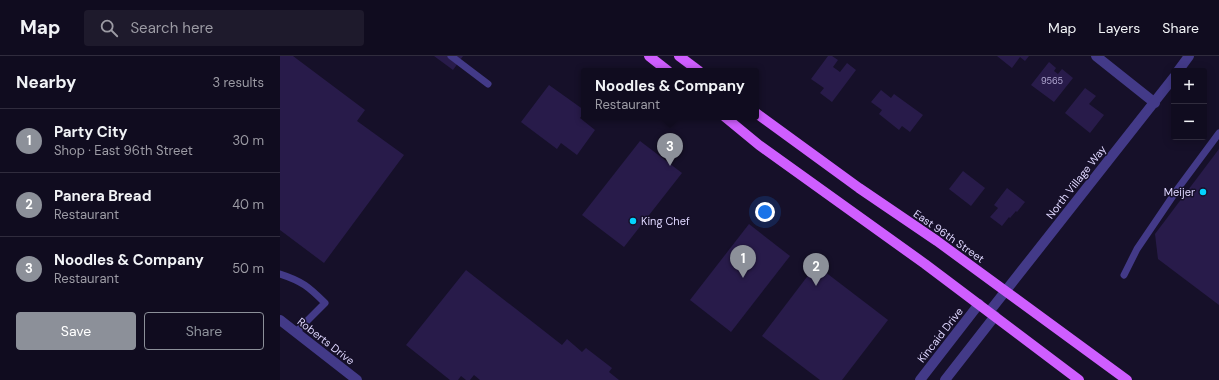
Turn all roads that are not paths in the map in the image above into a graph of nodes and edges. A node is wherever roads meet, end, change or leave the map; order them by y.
1 (451, 56) edge
2 (649, 56) edge
3 (679, 56) edge
4 (1096, 56) edge
5 (1189, 56) edge
6 (664, 68) edge
7 (695, 68) edge
8 (1180, 68) edge
9 (1171, 81) edge
10 (488, 84) dead end
11 (1154, 103) junction
12 (759, 115) edge
13 (729, 120) edge
14 (1219, 133) edge
15 (280, 274) edge
16 (1124, 275) dead end
17 (1006, 291) junction
18 (979, 304) junction
19 (992, 314) junction
20 (280, 320) edge
21 (296, 332) junction
22 (357, 380) edge
23 (920, 380) edge
24 (946, 380) edge
25 (1079, 380) edge
26 (1127, 380) edge

1 - 10 lane
2 - 6 main road
3 - 7 main road
4 - 11 street
5 - 8 street
9 - 11 street, North Village Way
11 - 17 street, North Village Way
12 - 17 main road, East 96th Street
13 - 18 main road
14 - 16 lane
15 - 21 lane
17 - 19 street, North Village Way
17 - 26 main road, East 96th Street
18 - 19 main road
18 - 23 street, Kincaid Drive
19 - 24 street
19 - 25 main road
20 - 21 street, Roberts Drive
21 - 22 street, Roberts Drive

